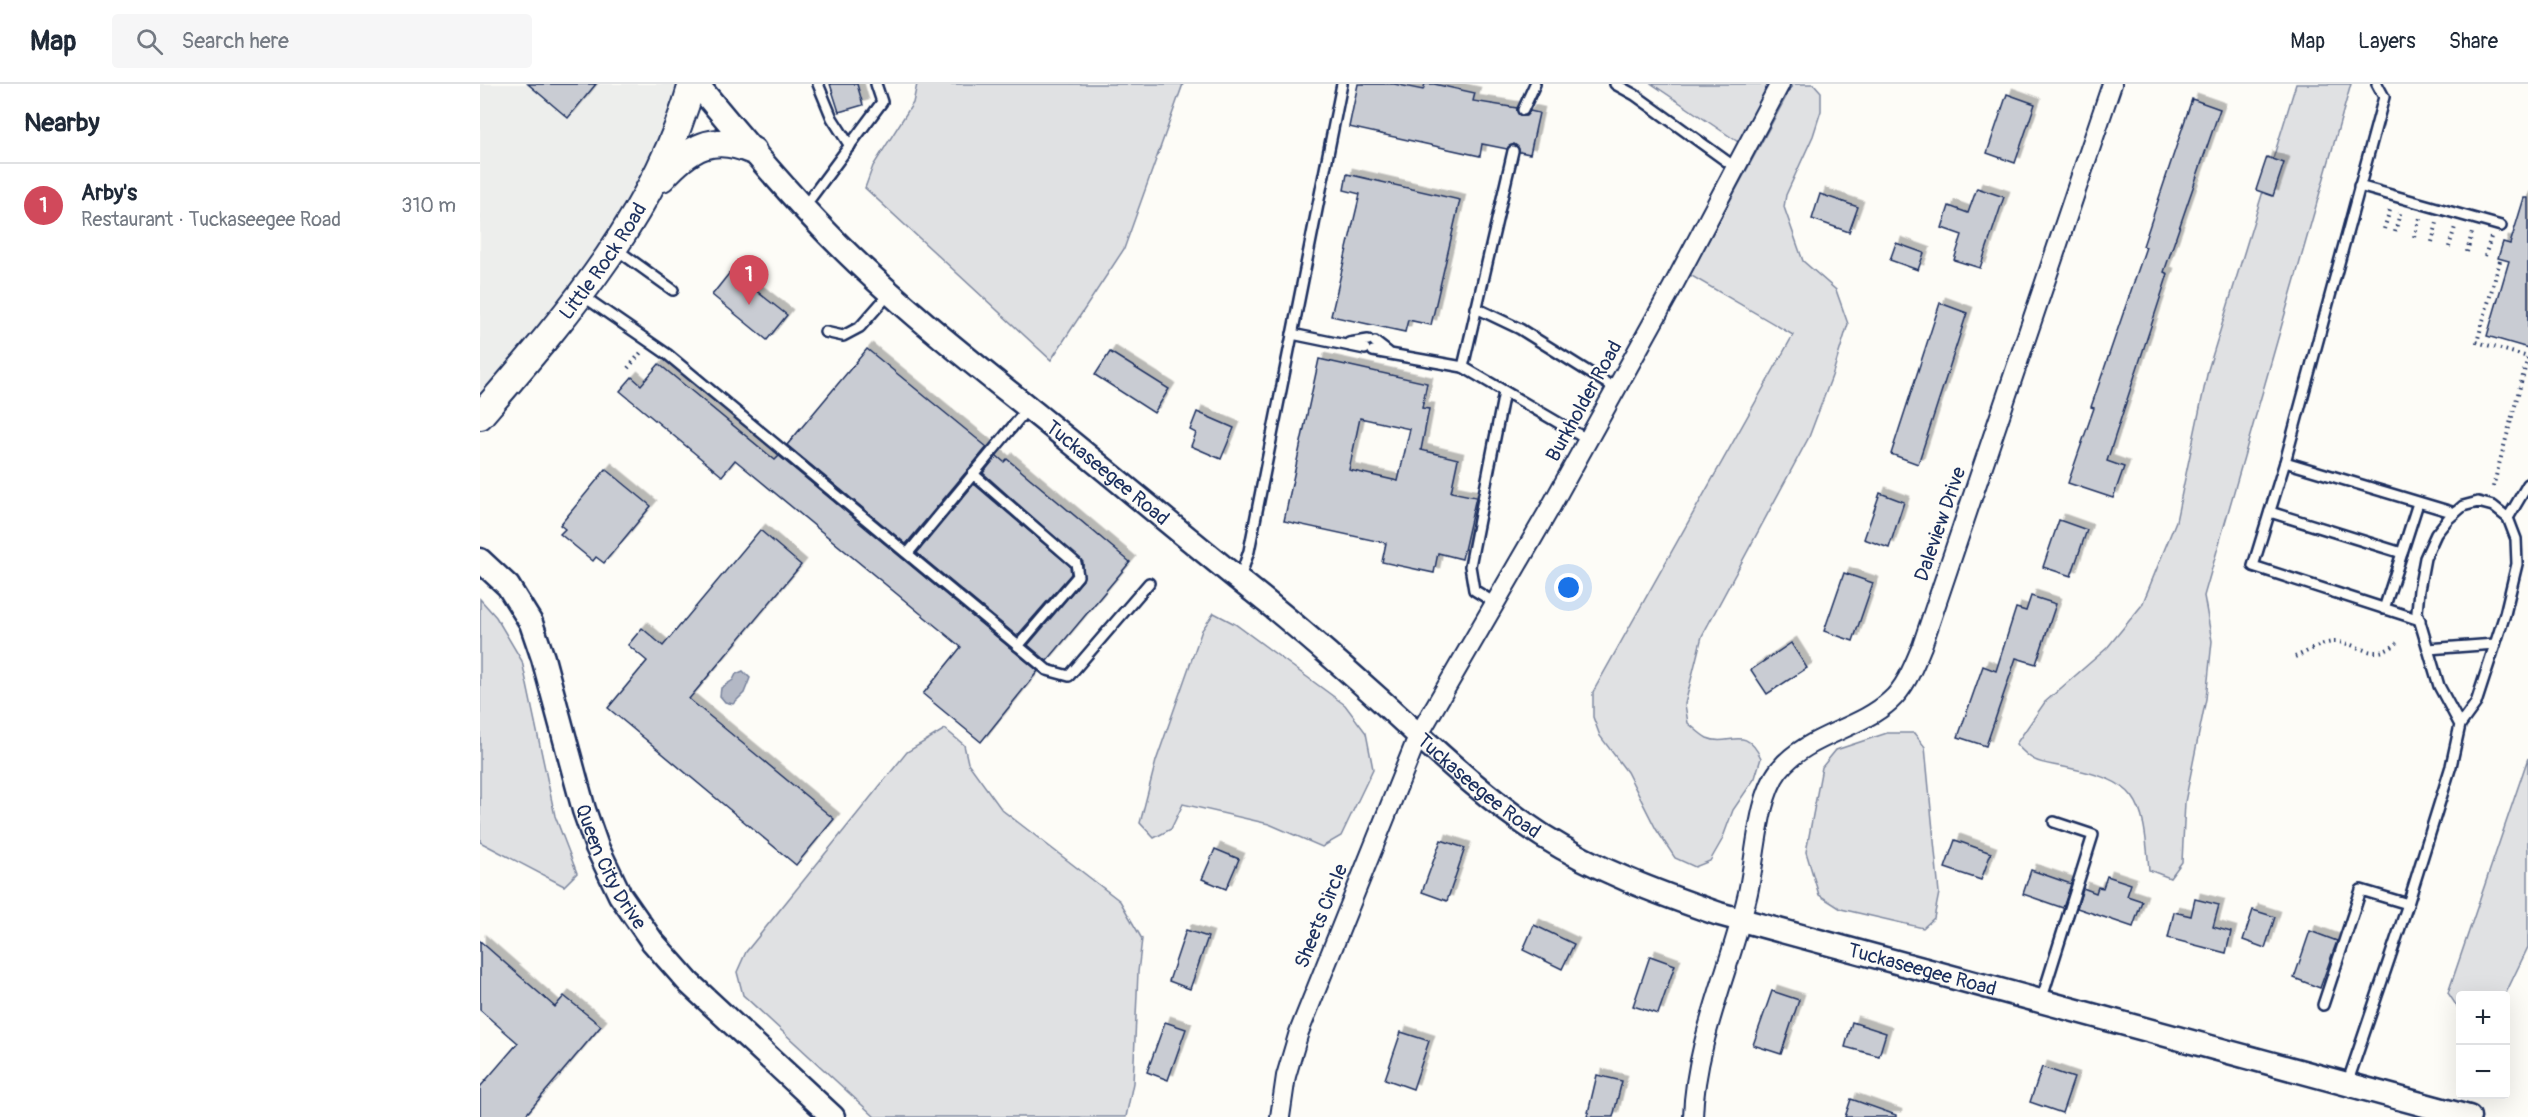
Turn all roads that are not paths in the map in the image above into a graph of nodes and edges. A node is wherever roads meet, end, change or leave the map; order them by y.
1 (694, 84) edge
2 (818, 84) edge
3 (876, 84) edge
4 (1342, 84) edge
5 (1535, 84) edge
6 (1615, 84) edge
7 (1780, 84) edge
8 (2112, 84) edge
9 (2377, 84) edge
10 (1522, 110) dead end
11 (850, 146) junction
12 (753, 151) junction
13 (1513, 151) dead end
14 (1736, 168) junction
15 (2360, 186) junction
16 (648, 194) junction
17 (804, 207) junction
18 (2498, 226) road end
19 (614, 248) junction
20 (673, 290) dead end
21 (891, 292) junction
22 (581, 295) junction
23 (1476, 308) junction
24 (825, 332) dead end
25 (1292, 334) junction
26 (1463, 367) junction
27 (1616, 389) junction
28 (1504, 392) junction
29 (1028, 408) junction
30 (480, 416) edge
31 (1588, 440) junction
32 (2285, 462) junction
33 (973, 474) junction
34 (2528, 484) edge
35 (2418, 503) junction
36 (2270, 512) junction
37 (2455, 513) junction
38 (2508, 518) junction
39 (908, 553) junction
40 (2402, 553) junction
41 (480, 560) edge
42 (1239, 580) junction
43 (1149, 583) dead end
44 (1495, 603) junction
45 (2384, 609) junction
46 (2420, 620) junction
47 (2495, 644) junction
48 (1018, 646) junction
49 (2428, 649) junction
50 (2460, 725) junction
51 (1418, 736) junction
52 (2054, 822) dead end
53 (2408, 904) junction
54 (1740, 920) junction
55 (2041, 1001) junction
56 (2323, 1005) dead end
57 (2348, 1084) junction
58 (833, 1117) edge
59 (1280, 1117) edge
60 (1693, 1117) edge
61 (2469, 1117) edge

1 - 12 street, Tuckaseegee Road
1 - 16 main road, Little Rock Road
2 - 11 lane
3 - 11 lane
4 - 25 lane
5 - 10 lane
6 - 14 lane
7 - 14 street, Burkholder Road
8 - 54 street, Daleview Drive
9 - 15 lane
11 - 17 lane
12 - 16 main road
12 - 17 street, Tuckaseegee Road
13 - 23 lane
14 - 27 street, Burkholder Road
15 - 18 lane
15 - 32 lane
16 - 19 main road, Little Rock Road
17 - 21 street, Tuckaseegee Road
19 - 20 lane
19 - 22 main road, Little Rock Road
21 - 24 lane
21 - 29 street, Tuckaseegee Road
22 - 30 main road, Little Rock Road
22 - 39 lane
23 - 26 lane
23 - 27 lane
25 - 26 lane
25 - 42 lane
26 - 28 lane
27 - 31 street, Burkholder Road
28 - 31 lane
28 - 44 lane
29 - 33 lane
29 - 42 street, Tuckaseegee Road
31 - 44 street, Burkholder Road
32 - 35 lane
32 - 36 lane
33 - 39 lane
33 - 48 lane
34 - 38 lane
35 - 37 lane
35 - 40 lane
36 - 40 lane
36 - 45 lane
37 - 38 lane
37 - 46 lane
38 - 47 lane
39 - 48 lane
40 - 45 lane
41 - 58 street, Queen City Drive
42 - 51 street, Tuckaseegee Road
43 - 48 lane
44 - 51 street, Burkholder Road
45 - 46 lane
46 - 49 lane
47 - 49 lane
47 - 50 lane
49 - 50 lane
50 - 53 lane
51 - 54 street, Tuckaseegee Road
51 - 59 street, Sheets Circle
52 - 55 lane
53 - 56 lane
53 - 57 lane
54 - 55 street, Tuckaseegee Road
54 - 60 street
55 - 57 street, Tuckaseegee Road
57 - 61 street, Tuckaseegee Road

